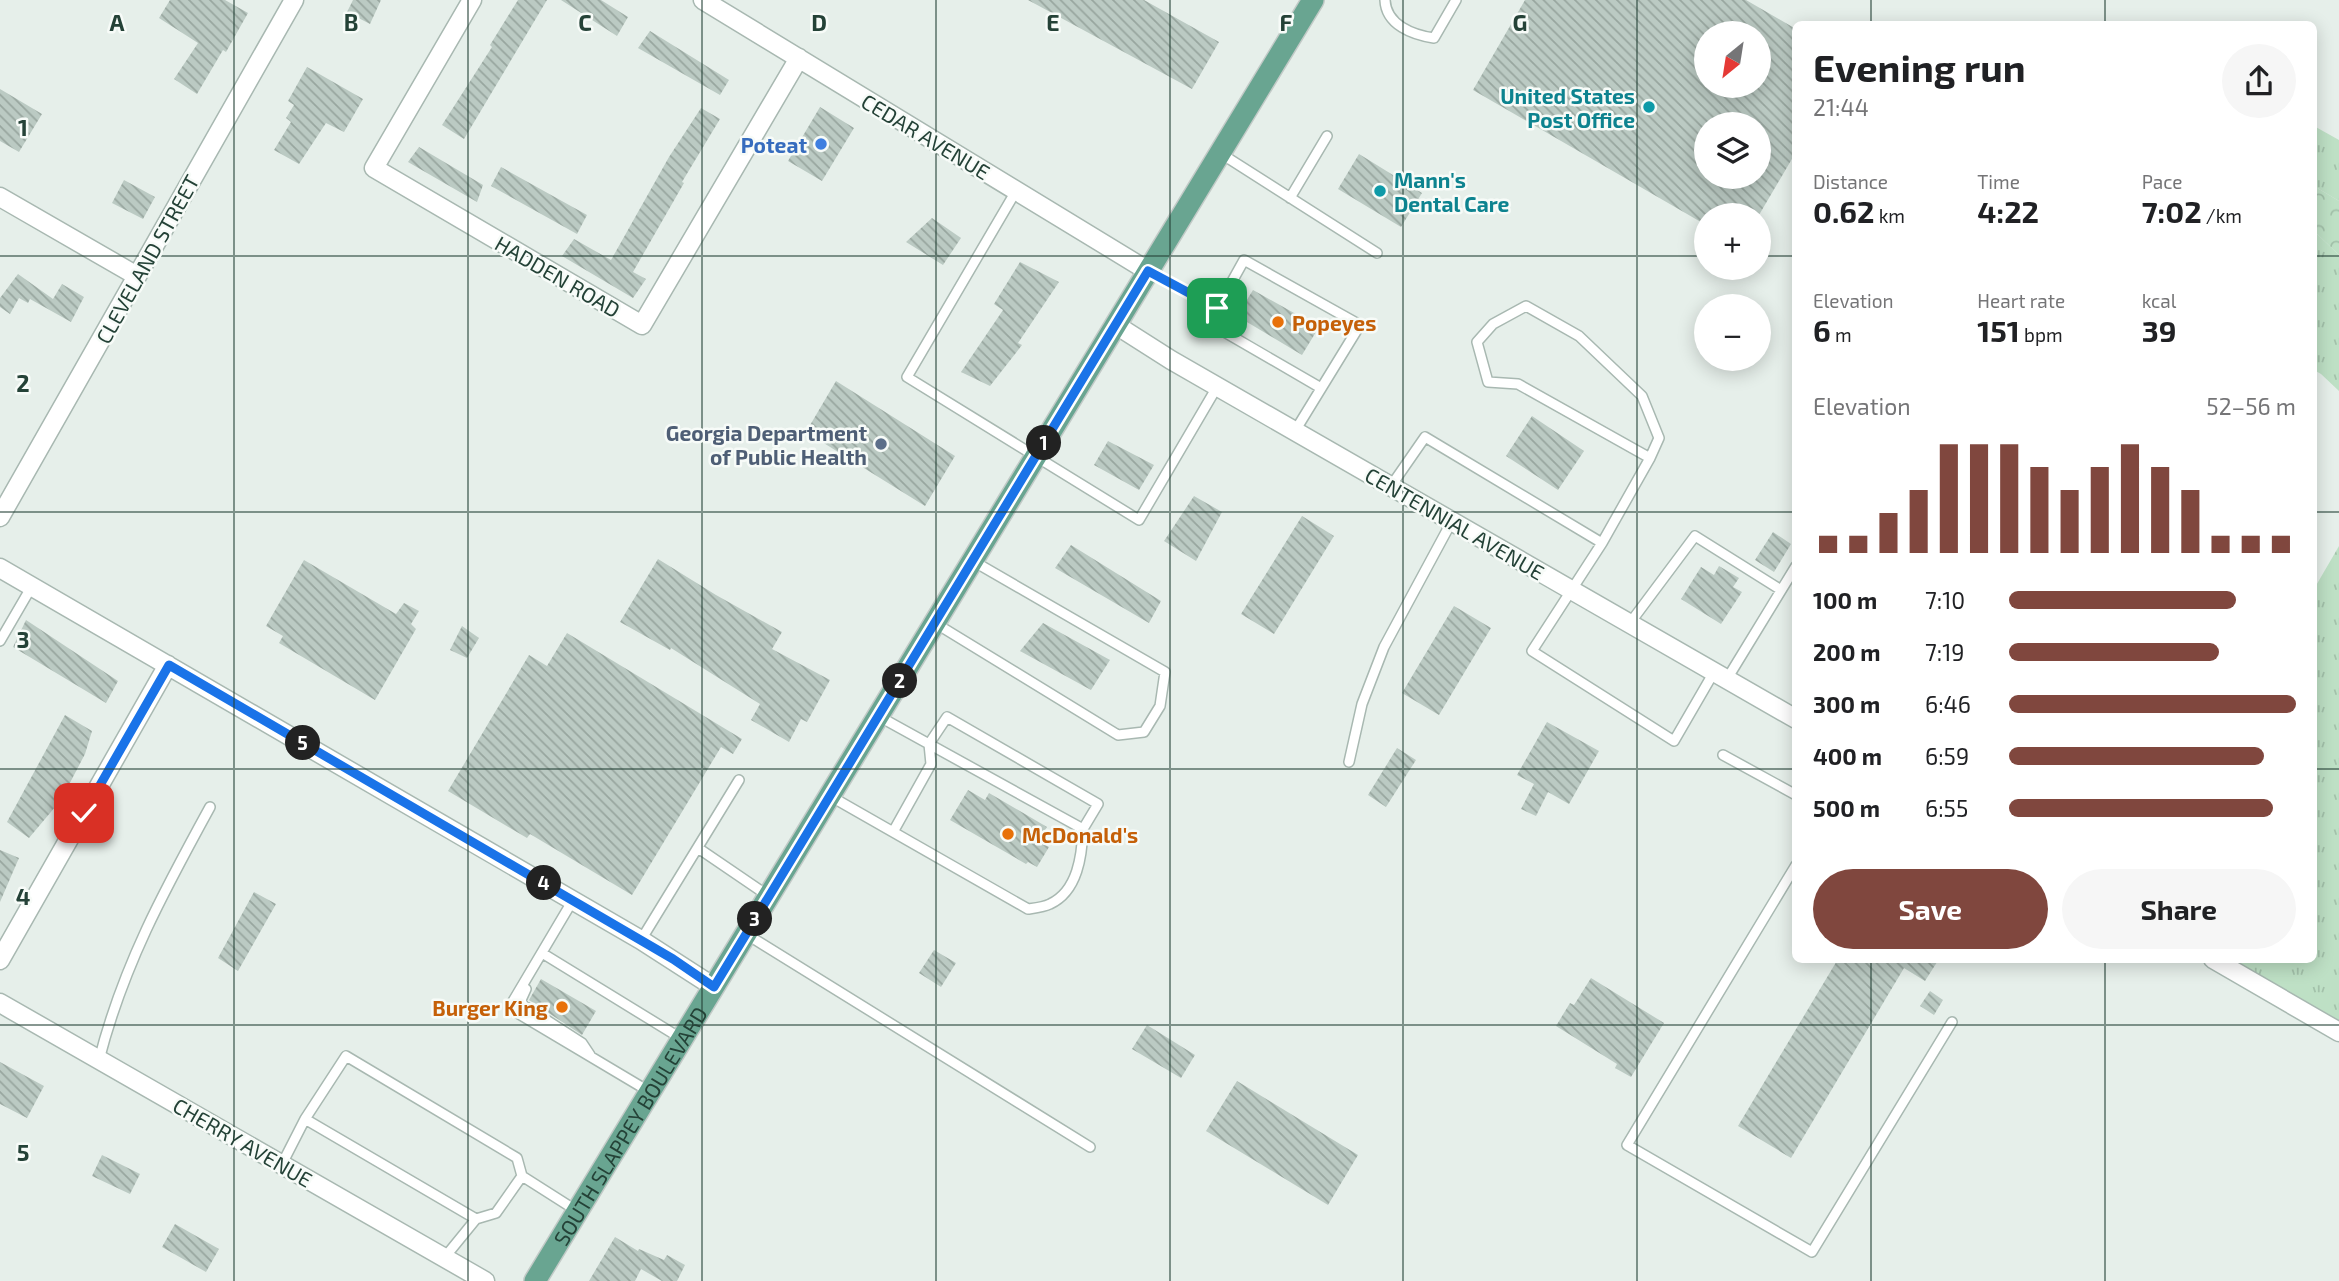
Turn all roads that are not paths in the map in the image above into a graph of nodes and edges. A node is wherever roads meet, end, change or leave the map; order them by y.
1 (294, 0) edge
2 (472, 0) edge
3 (703, 0) edge
4 (1313, 0) edge
5 (1385, 0) edge
6 (1456, 0) edge
7 (799, 58) junction
8 (1327, 136) dead end
9 (1220, 153) junction
10 (1016, 191) junction
11 (0, 197) edge
12 (1290, 198) junction
13 (1377, 253) dead end
14 (1148, 271) junction
15 (136, 276) junction
16 (1217, 308) junction
17 (1116, 325) junction
18 (1217, 387) junction
19 (1321, 388) junction
20 (1295, 431) junction
21 (1036, 457) junction
22 (1650, 458) junction
23 (1391, 486) junction
24 (0, 517) edge
25 (1452, 522) junction
26 (1602, 543) junction
27 (972, 561) junction
28 (0, 568) edge
29 (1792, 572) edge
30 (32, 586) junction
31 (1572, 590) junction
32 (1781, 590) junction
33 (935, 623) junction
34 (1630, 624) junction
35 (0, 641) edge
36 (169, 665) junction
37 (1721, 676) junction
38 (878, 716) junction
39 (1792, 717) edge
40 (929, 744) junction
41 (1723, 755) dead end
42 (1349, 762) dead end
43 (739, 780) dead end
44 (1792, 793) edge
45 (830, 796) junction
46 (210, 807) dead end
47 (1083, 828) junction
48 (893, 832) junction
49 (698, 848) junction
50 (1792, 872) edge
51 (769, 896) junction
52 (573, 900) junction
53 (746, 934) junction
54 (641, 940) junction
55 (542, 953) junction
56 (0, 960) edge
57 (2220, 963) edge
58 (531, 971) junction
59 (714, 987) junction
60 (0, 1003) edge
61 (1952, 1022) dead end
62 (2339, 1032) edge
63 (682, 1039) junction
64 (593, 1058) junction
65 (99, 1060) junction
66 (650, 1092) junction
67 (305, 1119) junction
68 (1090, 1147) dead end
69 (282, 1164) junction
70 (522, 1176) junction
71 (577, 1211) junction
72 (476, 1219) junction
73 (445, 1257) junction
74 (485, 1281) edge
75 (535, 1281) edge

1 - 15 street, CLEVELAND STREET
2 - 7 street, HADDEN ROAD
3 - 7 street, CEDAR AVENUE
4 - 9 main road, SOUTH SLAPPEY BOULEVARD
5 - 6 lane
7 - 10 street, CEDAR AVENUE
8 - 12 lane
9 - 12 lane
9 - 14 main road, SOUTH SLAPPEY BOULEVARD
10 - 14 street, CEDAR AVENUE
10 - 21 lane
11 - 15 street
12 - 13 lane
14 - 16 lane
14 - 17 main road, SOUTH SLAPPEY BOULEVARD
15 - 24 street, CLEVELAND STREET
16 - 19 lane
16 - 19 lane
17 - 18 street, CENTENNIAL AVENUE
17 - 21 main road, SOUTH SLAPPEY BOULEVARD
18 - 20 street, CENTENNIAL AVENUE
18 - 21 lane
19 - 20 lane
20 - 23 street, CENTENNIAL AVENUE
21 - 27 main road, SOUTH SLAPPEY BOULEVARD
22 - 22 lane
22 - 26 lane
23 - 25 street, CENTENNIAL AVENUE
23 - 26 lane
25 - 31 street, CENTENNIAL AVENUE
25 - 42 lane
26 - 31 lane
27 - 33 main road, SOUTH SLAPPEY BOULEVARD
27 - 33 lane
28 - 30 street
29 - 32 lane
30 - 35 lane
30 - 36 street
31 - 34 street, CENTENNIAL AVENUE
31 - 37 lane
32 - 34 lane
32 - 37 lane
33 - 38 main road, SOUTH SLAPPEY BOULEVARD
34 - 37 street, CENTENNIAL AVENUE
36 - 52 street
36 - 56 street
37 - 39 street, CENTENNIAL AVENUE
38 - 40 lane
38 - 45 main road, SOUTH SLAPPEY BOULEVARD
40 - 47 lane
40 - 47 lane
40 - 48 lane
41 - 44 lane
43 - 49 lane
45 - 48 lane
45 - 51 main road, SOUTH SLAPPEY BOULEVARD
46 - 65 lane
47 - 48 lane
49 - 51 lane
49 - 54 lane
50 - 61 lane
51 - 53 main road, SOUTH SLAPPEY BOULEVARD
52 - 54 street
52 - 55 lane
53 - 59 main road, SOUTH SLAPPEY BOULEVARD
53 - 68 lane
54 - 59 street
55 - 58 lane
55 - 63 lane
57 - 62 street
58 - 64 lane
58 - 64 lane
59 - 63 main road, SOUTH SLAPPEY BOULEVARD
60 - 65 street, CHERRY AVENUE
63 - 66 main road, SOUTH SLAPPEY BOULEVARD
64 - 66 lane
65 - 69 street, CHERRY AVENUE
66 - 71 main road, SOUTH SLAPPEY BOULEVARD
67 - 69 lane
67 - 70 lane
67 - 72 lane
69 - 73 street, CHERRY AVENUE
70 - 71 lane
70 - 72 lane
71 - 75 main road, SOUTH SLAPPEY BOULEVARD
72 - 73 lane
73 - 74 street, CHERRY AVENUE

